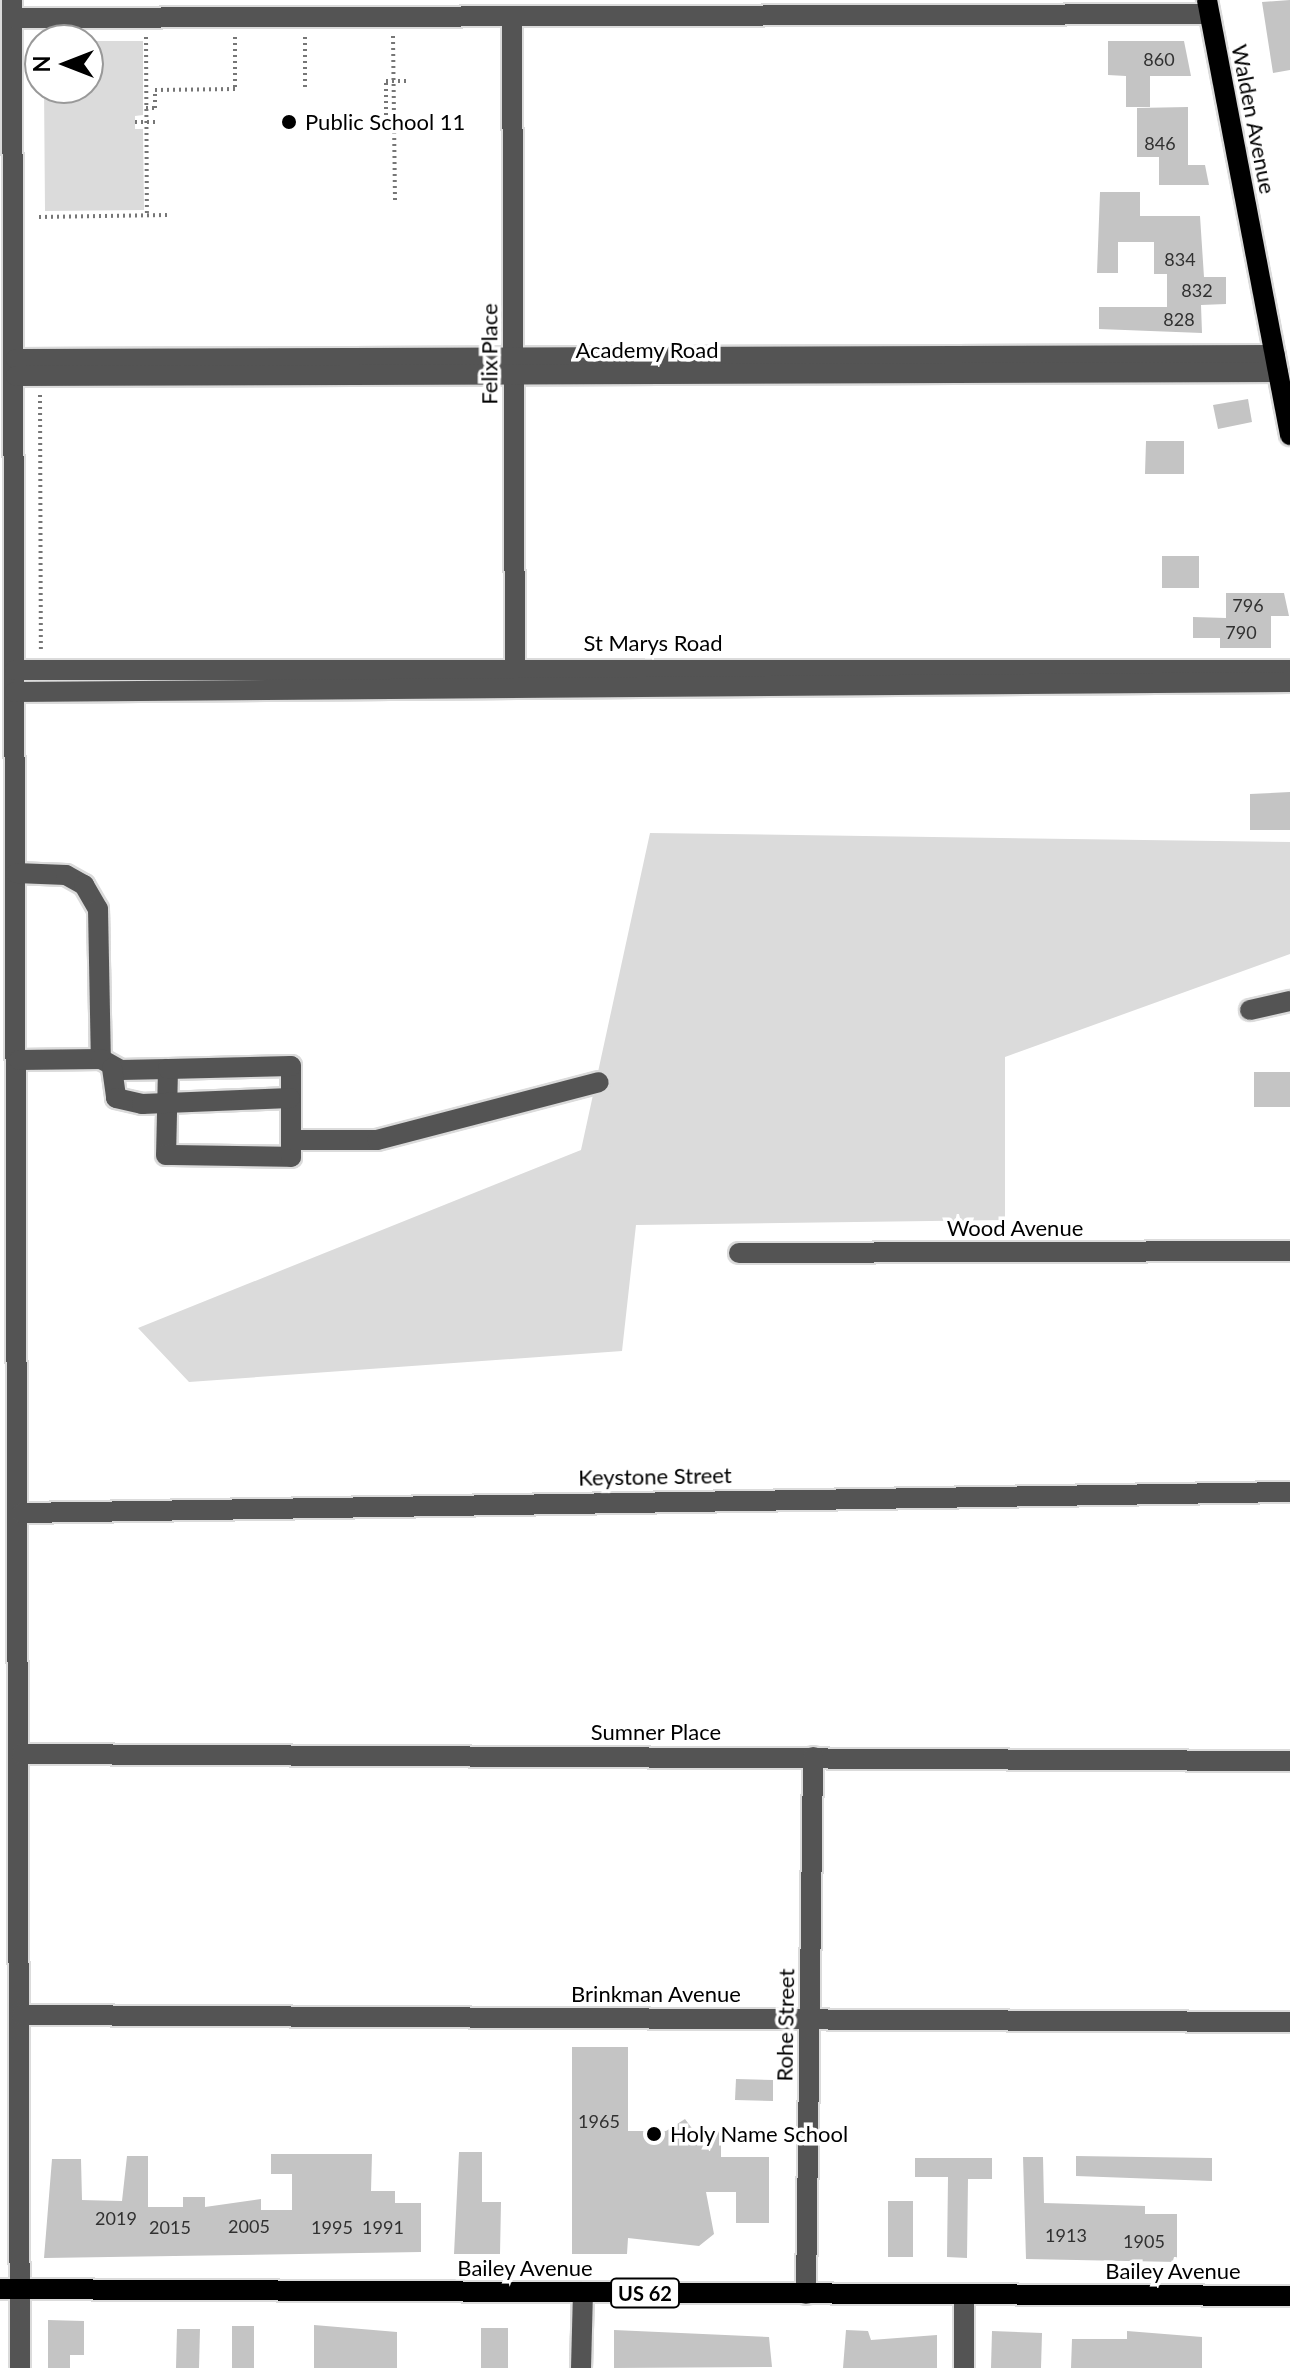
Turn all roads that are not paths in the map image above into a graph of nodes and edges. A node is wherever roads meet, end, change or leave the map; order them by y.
1 (1208, 7) edge
2 (12, 9) edge
3 (512, 17) junction
4 (1277, 364) junction
5 (983, 365) junction
6 (513, 366) junction
7 (16, 367) junction
8 (1290, 435) edge
9 (8, 465) edge
10 (1044, 666) junction
11 (744, 667) junction
12 (514, 668) junction
13 (309, 669) junction
14 (15, 670) junction
15 (1290, 670) edge
16 (1290, 682) edge
17 (1044, 687) junction
18 (744, 689) junction
19 (515, 690) junction
20 (309, 691) junction
21 (10, 705) edge
22 (16, 873) junction
23 (9, 972) edge
24 (1290, 1001) edge
25 (1250, 1010) dead end
26 (19, 1060) junction
27 (107, 1063) junction
28 (168, 1069) junction
29 (599, 1082) dead end
30 (290, 1098) junction
31 (165, 1103) junction
32 (291, 1140) junction
33 (10, 1217) edge
34 (1290, 1251) edge
35 (739, 1253) dead end
36 (1290, 1492) edge
37 (22, 1513) junction
38 (22, 1754) junction
39 (813, 1757) junction
40 (1290, 1761) edge
41 (22, 2015) junction
42 (809, 2019) junction
43 (1290, 2022) edge
44 (10, 2289) edge
45 (583, 2292) junction
46 (806, 2294) junction
47 (964, 2294) junction
48 (1290, 2296) edge
49 (20, 2368) edge
50 (581, 2368) edge
51 (964, 2368) edge

1 - 3 street
1 - 4 main road, Walden Avenue
2 - 3 street
2 - 7 street
3 - 6 street, Felix Place
4 - 5 street, Academy Road
4 - 5 street, Academy Road
4 - 8 main road, Walden Avenue
5 - 6 street, Academy Road
6 - 7 street, Academy Road
6 - 12 street, Felix Place
7 - 9 street
9 - 14 street
10 - 11 street, St Marys Road
10 - 15 street, St Marys Road
10 - 17 street
11 - 12 street, St Marys Road
11 - 18 street
12 - 13 street, St Marys Road
12 - 19 street, Felix Place
13 - 14 street, St Marys Road
13 - 20 street
14 - 21 street
16 - 17 street, St Marys Road
17 - 18 street, St Marys Road
18 - 19 street, St Marys Road
19 - 20 street, St Marys Road
20 - 21 street, St Marys Road
21 - 22 street
22 - 23 street
22 - 27 street
23 - 26 street
24 - 25 street
26 - 27 street
26 - 33 street
27 - 28 street
27 - 31 street
28 - 30 street
28 - 31 street
29 - 32 street
30 - 31 street
30 - 32 street
31 - 32 street
33 - 37 street
34 - 35 street, Wood Avenue
36 - 37 street, Keystone Street
37 - 38 street
38 - 39 street, Sumner Place
38 - 41 street
39 - 40 street, Sumner Place
39 - 42 street, Rohe Street
41 - 42 street, Brinkman Avenue
41 - 44 street
42 - 43 street, Brinkman Avenue
42 - 46 street, Rohe Street
44 - 45 main road, Bailey Avenue / US 62
44 - 49 street
45 - 46 main road, Bailey Avenue / US 62
45 - 50 street
46 - 47 main road, Bailey Avenue / US 62
47 - 48 main road, Bailey Avenue / US 62
47 - 51 street

